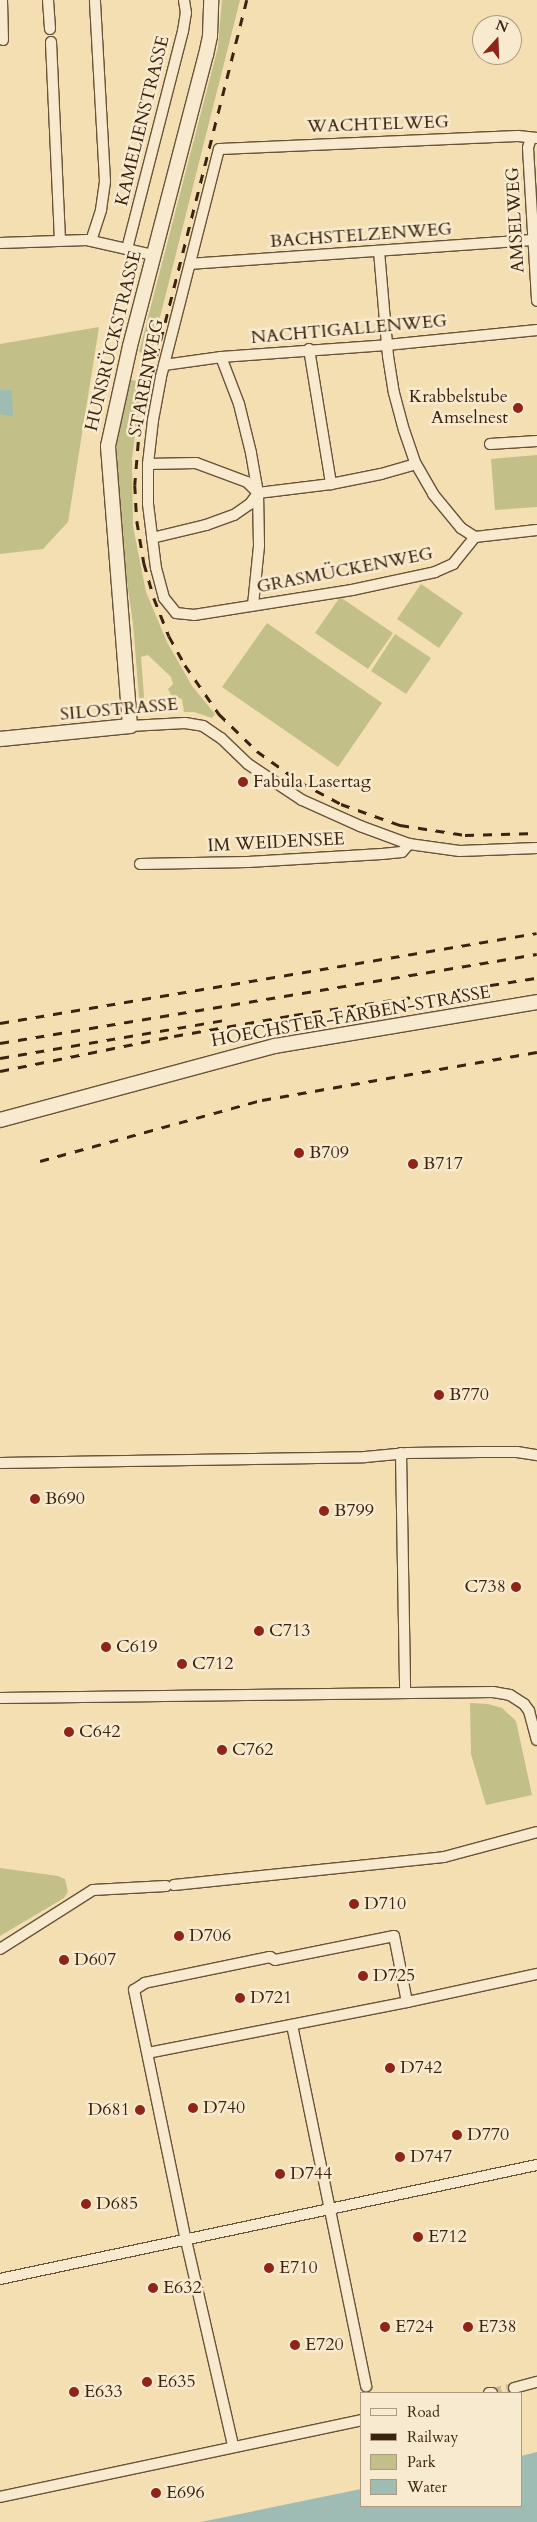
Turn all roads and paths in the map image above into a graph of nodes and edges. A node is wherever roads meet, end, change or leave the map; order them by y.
1 (2, 0) edge
2 (48, 0) edge
3 (95, 0) edge
4 (184, 0) edge
5 (211, 0) edge
6 (50, 29) dead end
7 (3, 40) dead end
8 (51, 42) dead end
9 (534, 138) edge
10 (219, 149) joint
11 (60, 240) junction
12 (534, 240) junction
13 (91, 241) junction
14 (0, 243) edge
15 (128, 249) junction
16 (380, 252) junction
17 (153, 255) junction
18 (190, 264) junction
19 (537, 301) edge
20 (537, 330) edge
21 (387, 345) junction
22 (309, 349) junction
23 (221, 357) junction
24 (164, 365) junction
25 (537, 441) edge
26 (490, 444) dead end
27 (148, 464) junction
28 (416, 464) junction
29 (331, 484) junction
30 (258, 493) junction
31 (537, 530) edge
32 (475, 537) junction
33 (152, 538) junction
34 (253, 605) junction
35 (176, 613) joint
36 (130, 726) junction
37 (0, 739) edge
38 (409, 844) junction
39 (537, 848) edge
40 (140, 864) dead end
41 (537, 1002) edge
42 (0, 1120) edge
43 (401, 1454) junction
44 (537, 1455) edge
45 (0, 1463) edge
46 (405, 1692) junction
47 (0, 1698) edge
48 (537, 1740) edge
49 (537, 1832) edge
50 (0, 1948) edge
51 (537, 1974) edge
52 (407, 2002) junction
53 (292, 2025) junction
54 (148, 2053) junction
55 (537, 2165) edge
56 (330, 2209) junction
57 (186, 2240) junction
58 (0, 2279) edge
59 (537, 2382) edge
60 (366, 2387) dead end
61 (514, 2388) dead end
62 (360, 2420) edge
63 (233, 2446) junction
64 (0, 2498) edge

1 - 7 street
2 - 6 street
3 - 13 street
4 - 15 street, KAMELIENSTRASSE
5 - 17 main road, HUNSRÜCKSTRASSE
8 - 11 street
9 - 10 street, WACHTELWEG
9 - 12 street, AMSELWEG
10 - 18 street, STARENWEG
11 - 13 street
11 - 14 street
12 - 16 street, BACHSTELZENWEG
12 - 19 street, AMSELWEG
13 - 15 street
15 - 17 street
16 - 18 street, BACHSTELZENWEG
16 - 21 street
17 - 36 main road, HUNSRÜCKSTRASSE
18 - 24 street, STARENWEG
20 - 21 street, NACHTIGALLENWEG
21 - 22 street, NACHTIGALLENWEG
21 - 28 street
22 - 23 street, NACHTIGALLENWEG
22 - 29 street
23 - 24 street, NACHTIGALLENWEG
23 - 30 street
24 - 27 street, STARENWEG
25 - 26 street
27 - 30 street
27 - 33 street, STARENWEG
28 - 29 street
28 - 32 street
29 - 30 street
30 - 33 street
30 - 34 street
31 - 32 street
32 - 34 street, GRASMÜCKENWEG
33 - 35 street, STARENWEG
34 - 35 street, GRASMÜCKENWEG
36 - 37 main road, SILOSTRASSE
36 - 38 street, SILOSTRASSE
38 - 39 street, SILOSTRASSE
38 - 40 street, IM WEIDENSEE
41 - 42 main road, HOECHSTER-FARBEN-STRASSE
43 - 44 street
43 - 45 street
43 - 46 street
46 - 47 street
46 - 48 street
49 - 50 street
51 - 52 street
52 - 53 street
52 - 54 street
53 - 54 street
53 - 56 street
54 - 57 street
55 - 56 street
56 - 57 street
56 - 60 street
57 - 58 street
57 - 63 street
59 - 61 street
62 - 63 street
63 - 64 street

